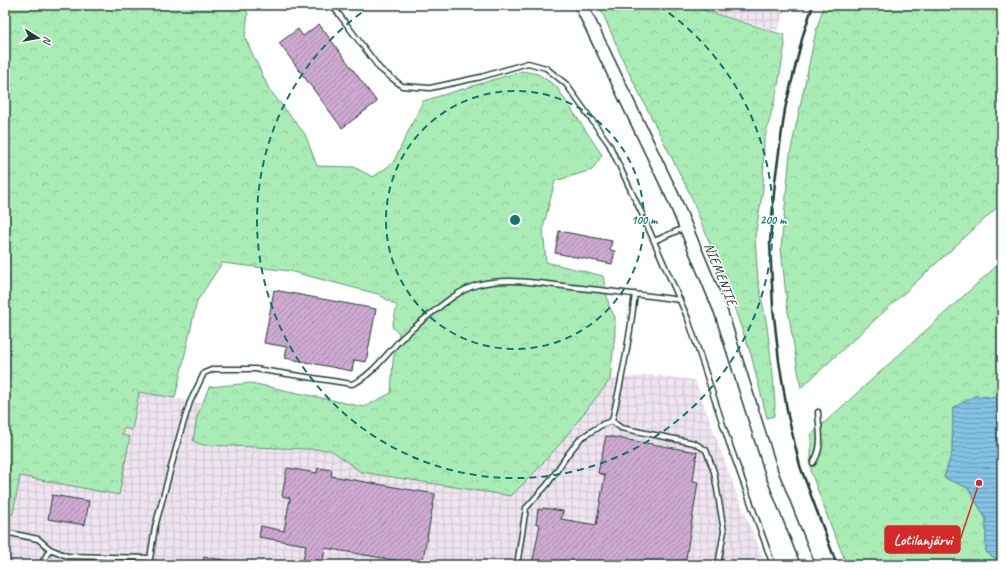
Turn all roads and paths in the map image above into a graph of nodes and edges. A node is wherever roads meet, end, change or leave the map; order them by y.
1 (332, 5) edge
2 (580, 5) edge
3 (686, 227) junction
4 (654, 241) junction
5 (635, 294) junction
6 (680, 300) junction
7 (818, 412) dead end
8 (612, 420) junction
9 (813, 463) dead end
10 (5, 532) edge
11 (50, 550) junction
12 (150, 558) junction
13 (41, 565) edge
14 (149, 565) edge
15 (517, 565) edge
16 (718, 565) edge
17 (773, 565) edge
18 (808, 565) edge

1 - 4 lane
2 - 3 main road, NIEMENTIE
3 - 4 lane
3 - 18 main road, NIEMENTIE
4 - 6 lane
5 - 6 lane
5 - 8 lane
5 - 12 lane
6 - 17 lane
7 - 9 lane
8 - 15 lane
8 - 16 lane
10 - 11 lane
11 - 12 lane
11 - 13 lane
12 - 14 lane

